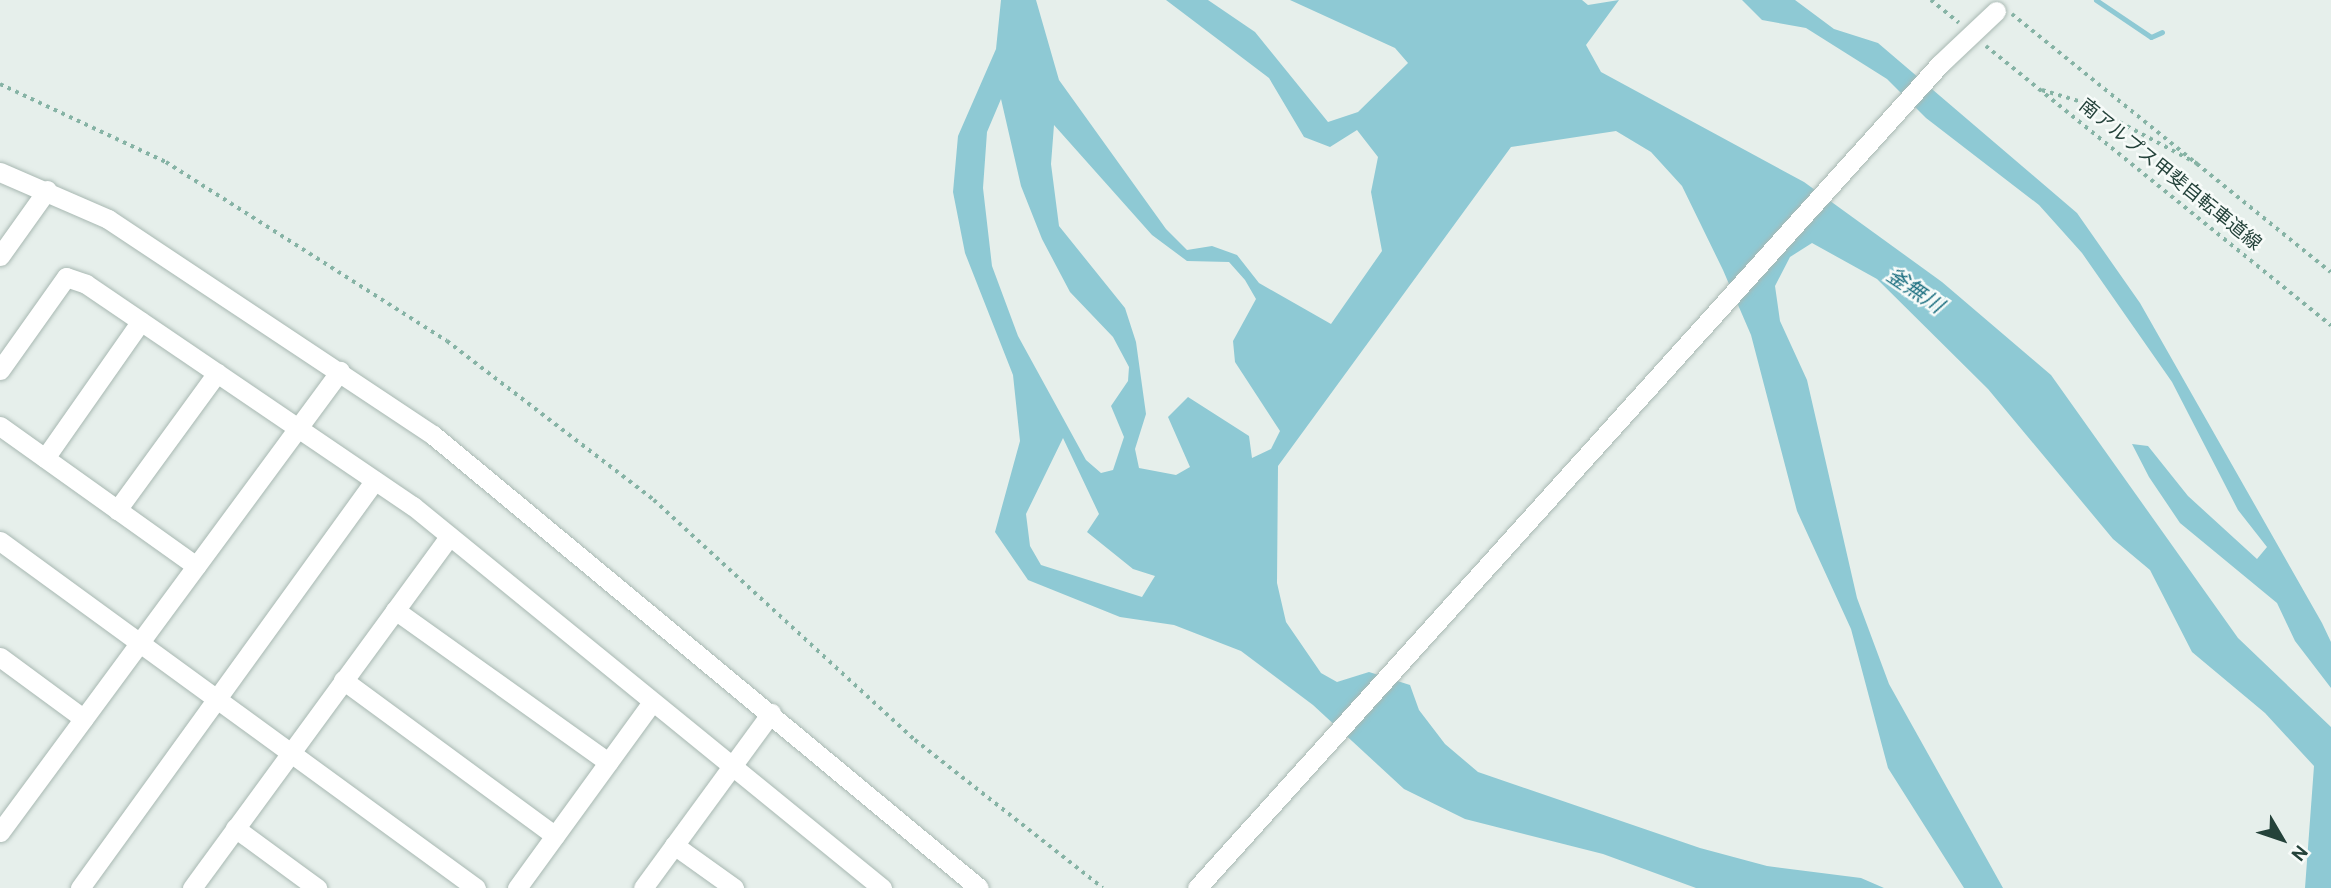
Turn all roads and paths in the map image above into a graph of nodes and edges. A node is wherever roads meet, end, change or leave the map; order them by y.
1 (2001, 5) edge
2 (1990, 49) dead end
3 (0, 84) edge
4 (2040, 89) junction
5 (2203, 166) junction
6 (0, 172) edge
7 (47, 190) junction
8 (0, 256) edge
9 (2331, 272) edge
10 (141, 321) junction
11 (2331, 325) edge
12 (0, 370) edge
13 (340, 371) junction
14 (217, 373) junction
15 (0, 426) edge
16 (299, 428) junction
17 (46, 458) junction
18 (375, 480) junction
19 (117, 510) junction
20 (450, 536) junction
21 (0, 541) edge
22 (196, 566) junction
23 (395, 610) junction
24 (140, 643) junction
25 (1, 661) edge
26 (343, 680) junction
27 (215, 698) junction
28 (652, 702) junction
29 (771, 713) junction
30 (84, 719) junction
31 (289, 752) junction
32 (608, 762) junction
33 (732, 766) junction
34 (235, 828) junction
35 (0, 832) edge
36 (555, 836) junction
37 (674, 845) junction
38 (80, 888) edge
39 (192, 888) edge
40 (317, 888) edge
41 (476, 888) edge
42 (517, 888) edge
43 (643, 888) edge
44 (734, 888) edge
45 (882, 888) edge
46 (979, 888) edge
47 (1103, 888) edge
48 (1197, 888) edge

1 - 5 path
1 - 48 street, bridge
2 - 4 path, 南アルプス甲斐自転車道線
3 - 47 path
4 - 5 path
4 - 11 path, 南アルプス甲斐自転車道線
5 - 9 path
6 - 7 street
7 - 8 street
7 - 13 street
10 - 12 street
10 - 14 street
10 - 17 street
13 - 16 street
13 - 29 street
14 - 16 street
14 - 19 street
15 - 17 street
16 - 18 street
16 - 22 street
17 - 19 street
18 - 20 street
18 - 27 street
19 - 22 street
20 - 23 street
20 - 28 street
21 - 24 street
22 - 24 street
23 - 26 street
23 - 32 street
24 - 27 street
24 - 30 street
25 - 30 street
26 - 31 street
26 - 36 street
27 - 31 street
27 - 38 street
28 - 32 street
28 - 33 street
29 - 33 street
29 - 46 street
30 - 35 street
31 - 34 street
31 - 41 street
32 - 36 street
33 - 37 street
33 - 45 street
34 - 39 street
34 - 40 street
36 - 42 street
37 - 43 street
37 - 44 street

